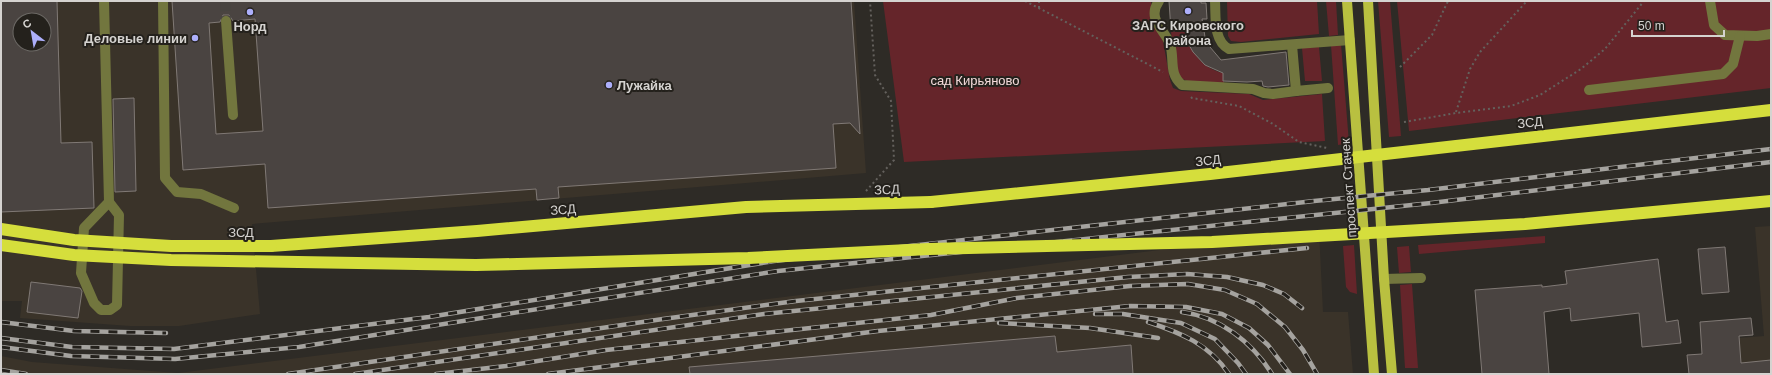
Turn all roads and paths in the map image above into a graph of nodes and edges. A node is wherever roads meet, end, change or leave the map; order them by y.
1 (104, 1) edge
2 (163, 1) edge
3 (870, 1) edge
4 (1025, 1) edge
5 (1039, 1) edge
6 (1159, 1) edge
7 (1215, 1) edge
8 (1346, 1) edge
9 (1368, 1) edge
10 (1448, 1) edge
11 (1527, 1) edge
12 (1644, 1) edge
13 (1710, 1) edge
14 (1039, 8) junction
15 (226, 21) tunnel mouth
16 (1771, 34) edge
17 (1740, 36) junction
18 (1350, 40) junction
19 (1292, 45) junction
20 (1400, 67) dead end
21 (1179, 81) junction
22 (1328, 88) dead end
23 (1589, 90) dead end
24 (1296, 91) junction
25 (1771, 110) edge
26 (1456, 113) junction
27 (233, 115) dead end
28 (1404, 122) dead end
29 (1332, 148) dead end
30 (866, 190) dead end
31 (1771, 201) edge
32 (109, 202) junction
33 (234, 208) dead end
34 (1, 229) edge
35 (1, 245) edge
36 (1384, 278) junction
37 (1421, 278) dead end
38 (1374, 374) edge
39 (1392, 374) edge

1 - 32 lane
2 - 33 lane
3 - 30 path
4 - 14 path
5 - 14 path
6 - 21 lane
7 - 19 lane
8 - 18 main road, проспект Стачек
9 - 36 main road
10 - 20 path
11 - 26 path
12 - 26 path
13 - 17 lane
14 - 21 path
15 - 27 lane
16 - 17 lane
17 - 23 lane
18 - 19 lane
18 - 38 main road, проспект Стачек
19 - 24 lane
21 - 24 lane
21 - 29 path
22 - 24 lane
25 - 34 highway, ЗСД, bridge
26 - 28 path
31 - 35 highway, bridge
32 - 32 lane
36 - 37 lane
36 - 39 main road

